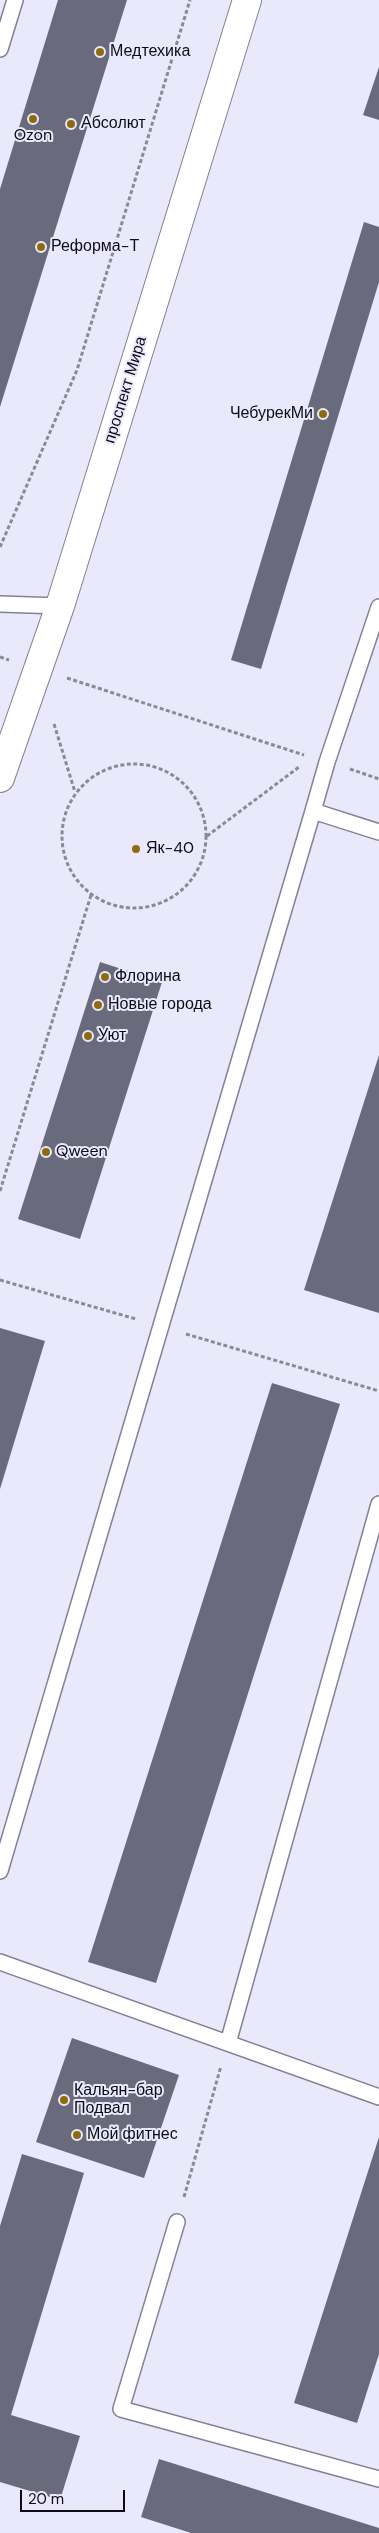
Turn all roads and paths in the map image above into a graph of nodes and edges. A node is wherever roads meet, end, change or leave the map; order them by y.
1 (15, 0) edge
2 (190, 0) edge
3 (247, 0) edge
4 (0, 49) edge
5 (0, 547) edge
6 (0, 604) edge
7 (60, 606) junction
8 (379, 607) edge
9 (0, 657) edge
10 (37, 669) junction
11 (52, 716) dead end
12 (312, 757) junction
13 (327, 762) junction
14 (0, 778) edge
15 (379, 779) edge
16 (75, 793) junction
17 (313, 811) junction
18 (379, 832) edge
19 (207, 836) junction
20 (91, 895) junction
21 (0, 1191) edge
22 (0, 1280) edge
23 (161, 1326) junction
24 (379, 1391) edge
25 (379, 1504) edge
26 (0, 1871) edge
27 (0, 1962) edge
28 (228, 2043) junction
29 (379, 2098) edge
30 (177, 2222) joint
31 (379, 2479) edge

1 - 4 lane
2 - 5 path
3 - 7 street, проспект Мира
6 - 7 lane
7 - 10 street, проспект Мира
8 - 13 lane
9 - 10 path
10 - 12 path
10 - 14 street, проспект Мира
11 - 16 path
12 - 13 path
12 - 19 path
13 - 15 path
13 - 17 lane
16 - 19 path
16 - 20 path
17 - 18 lane
17 - 23 lane
19 - 20 path
20 - 21 path
22 - 23 path
23 - 24 path
23 - 26 lane
25 - 28 lane
27 - 28 lane
28 - 29 lane
28 - 30 path
30 - 31 lane

